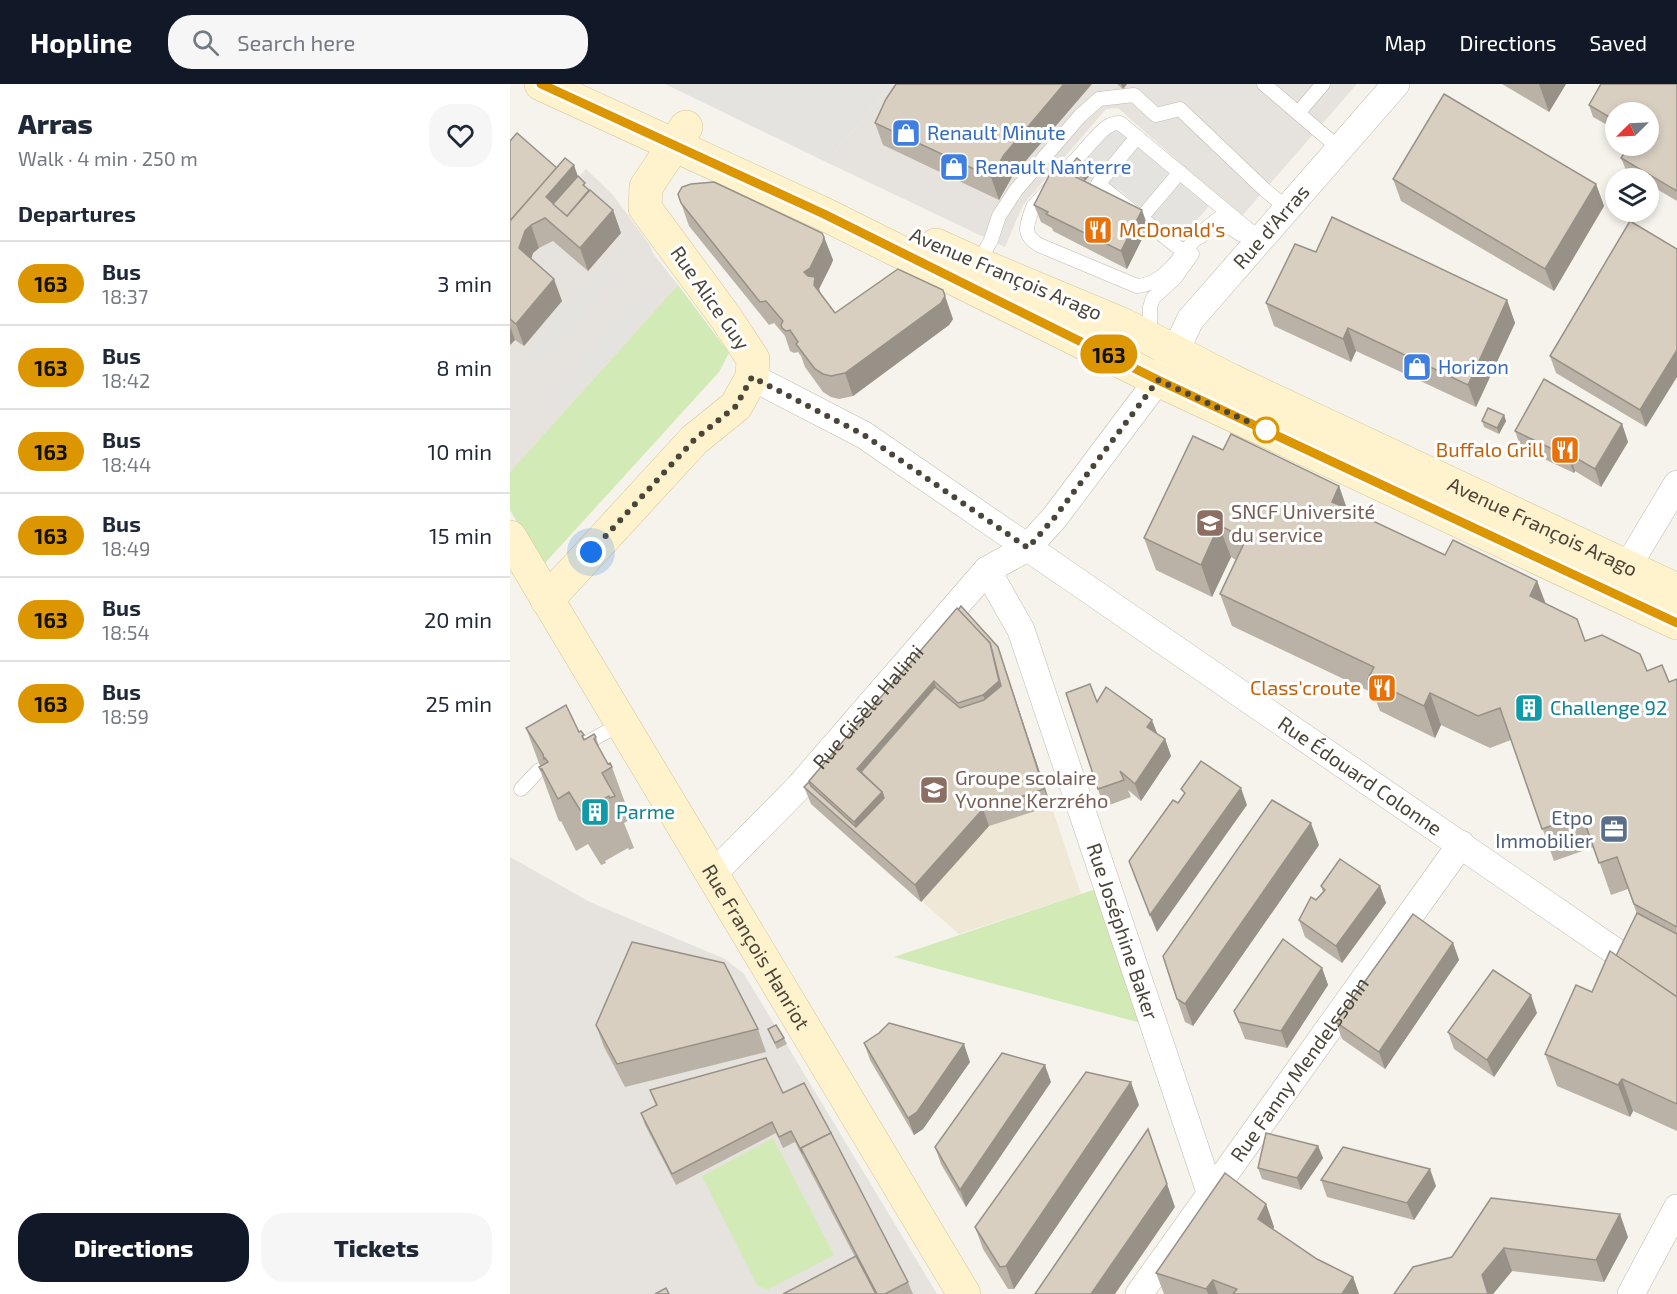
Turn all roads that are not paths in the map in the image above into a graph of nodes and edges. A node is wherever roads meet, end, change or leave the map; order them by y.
1 (541, 84) edge
2 (593, 84) edge
3 (1264, 84) edge
4 (1323, 84) edge
5 (1396, 84) edge
6 (1298, 113) junction
7 (679, 136) junction
8 (1137, 137) junction
9 (1340, 149) junction
10 (1180, 172) junction
11 (1288, 209) junction
12 (1141, 218) junction
13 (1203, 231) junction
14 (1258, 244) junction
15 (1184, 252) junction
16 (978, 264) junction
17 (1162, 345) junction
18 (752, 377) junction
19 (1158, 380) junction
20 (1677, 484) edge
21 (510, 537) edge
22 (1028, 548) junction
23 (987, 570) junction
24 (1620, 579) junction
25 (1677, 590) edge
26 (547, 600) junction
27 (1677, 623) edge
28 (622, 723) junction
29 (521, 789) dead end
30 (1461, 844) junction
31 (713, 874) junction
32 (1632, 963) edge
33 (1211, 1195) junction
34 (1677, 1209) edge
35 (964, 1294) edge
36 (1139, 1294) edge
37 (1631, 1294) edge

1 - 7 main road, Avenue François Arago
2 - 7 main road, Avenue François Arago
3 - 6 lane
4 - 6 lane
5 - 9 street, Rue d'Arras
6 - 9 lane
7 - 16 main road, Avenue François Arago
7 - 18 main road, Rue Alice Guy
7 - 19 main road, Avenue François Arago
8 - 10 lane
8 - 12 lane
8 - 15 lane
9 - 11 street, Rue d'Arras
10 - 12 lane
10 - 14 lane
11 - 14 street, Rue d'Arras
11 - 16 lane
12 - 15 lane
13 - 14 lane
13 - 15 lane
13 - 17 lane
14 - 17 street, Rue d'Arras
16 - 17 main road, Avenue François Arago
17 - 19 street, Rue d'Arras
17 - 24 main road, Avenue François Arago
18 - 22 street, Rue Édouard Colonne
18 - 26 main road, Rue Alice Guy
19 - 22 street, Rue d'Arras
19 - 24 main road, Avenue François Arago
20 - 24 street
21 - 26 main road, Rue François Hanriot
22 - 23 street, Rue Gisèle Halimi
22 - 30 street, Rue Édouard Colonne
23 - 31 street, Rue Gisèle Halimi
23 - 33 street, Rue Joséphine Baker
24 - 25 main road, Avenue François Arago
24 - 27 main road, Avenue François Arago
26 - 28 main road, Rue François Hanriot
28 - 29 lane
28 - 31 main road, Rue François Hanriot
30 - 32 street, Rue Édouard Colonne
30 - 33 street, Rue Fanny Mendelssohn
31 - 35 main road, Rue François Hanriot
33 - 36 street, Rue Fanny Mendelssohn
34 - 37 street

